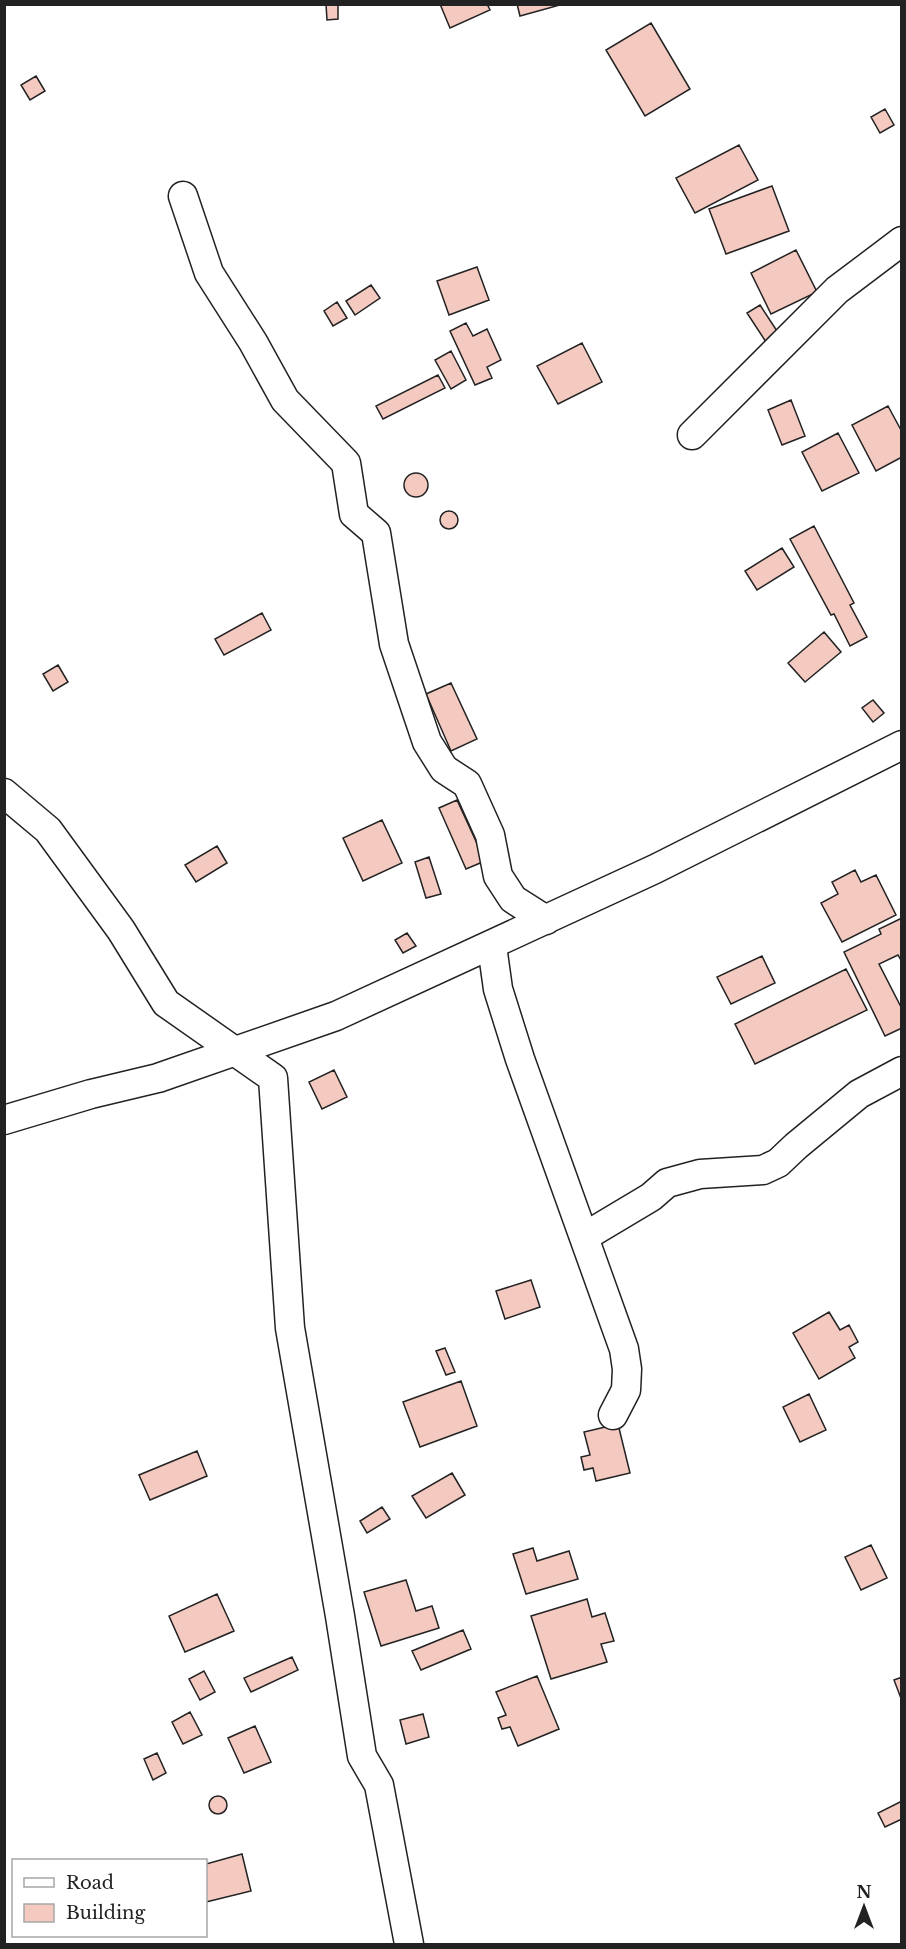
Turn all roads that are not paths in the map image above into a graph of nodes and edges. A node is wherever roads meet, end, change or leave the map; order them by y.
1 (183, 196) dead end
2 (902, 241) edge
3 (692, 435) dead end
4 (902, 746) edge
5 (4, 793) edge
6 (546, 920) junction
7 (492, 946) junction
8 (235, 1053) junction
9 (900, 1076) edge
10 (4, 1120) edge
11 (585, 1237) junction
12 (613, 1415) dead end
13 (409, 1944) edge

1 - 6 street
2 - 3 street
4 - 6 street
5 - 8 street
6 - 7 street
7 - 8 street
7 - 11 street
8 - 10 street
8 - 13 street
9 - 11 street
11 - 12 street

